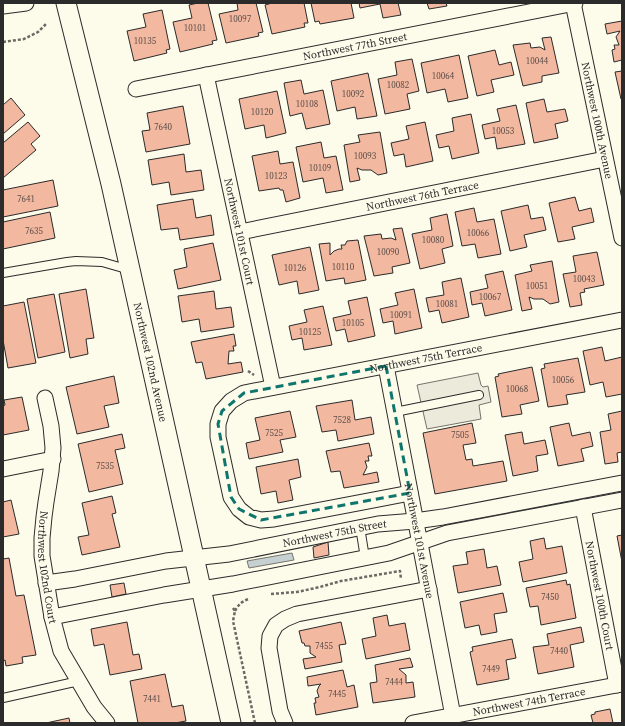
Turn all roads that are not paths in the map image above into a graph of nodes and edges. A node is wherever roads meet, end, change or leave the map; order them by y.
1 (26, 3) edge
2 (66, 3) edge
3 (574, 3) edge
4 (3, 6) edge
5 (206, 75) junction
6 (136, 89) dead end
7 (605, 159) junction
8 (240, 232) junction
9 (622, 238) edge
10 (130, 270) junction
11 (3, 273) edge
12 (622, 320) edge
13 (386, 366) junction
14 (274, 387) junction
15 (479, 395) dead end
16 (45, 398) dead end
17 (395, 412) junction
18 (53, 459) junction
19 (3, 469) edge
20 (622, 483) edge
21 (410, 493) junction
22 (622, 500) edge
23 (583, 507) junction
24 (415, 521) junction
25 (360, 527) junction
26 (420, 543) junction
27 (195, 558) junction
28 (365, 558) junction
29 (46, 583) junction
30 (201, 589) junction
31 (428, 589) junction
32 (52, 617) junction
33 (79, 682) junction
34 (620, 684) edge
35 (3, 698) edge
36 (452, 716) junction
37 (106, 723) edge
38 (231, 723) edge
39 (285, 723) edge
40 (413, 723) edge

1 - 4 street
2 - 10 street, Northwest 102nd Avenue
3 - 5 street, Northwest 77th Street
3 - 7 street, Northwest 100th Avenue
5 - 6 street, Northwest 77th Street
5 - 8 street, Northwest 101st Court
7 - 8 street, Northwest 76th Terrace
7 - 9 street, Northwest 100th Avenue
8 - 14 street, Northwest 101st Court
10 - 11 lane
10 - 27 street, Northwest 102nd Avenue
12 - 13 street, Northwest 75th Terrace
13 - 14 street, Northwest 75th Terrace
13 - 17 street, Northwest 101st Avenue
14 - 21 street, Northwest 75th Terrace
15 - 17 lane
16 - 18 street, Northwest 102nd Court
17 - 21 street, Northwest 101st Avenue
18 - 19 street
18 - 29 street, Northwest 102nd Court
20 - 24 street, Northwest 75th Street
21 - 24 street, Northwest 101st Avenue
22 - 23 street
23 - 26 street
23 - 34 street, Northwest 100th Court
24 - 25 street, Northwest 75th Street
24 - 26 street, Northwest 101st Avenue
25 - 27 street, Northwest 75th Street
25 - 28 lane
26 - 28 street
26 - 31 street, Northwest 101st Avenue
27 - 29 street, Northwest 75th Street
27 - 30 street, Northwest 102nd Avenue
28 - 30 street
29 - 32 street, Northwest 102nd Court
30 - 32 street
30 - 38 street, Northwest 102nd Avenue
31 - 36 street, Northwest 101st Avenue
31 - 39 street
32 - 33 street, Northwest 102nd Court
33 - 35 lane
33 - 37 street, Northwest 102nd Court
34 - 36 street, Northwest 74th Terrace
36 - 40 street, Northwest 74th Terrace

